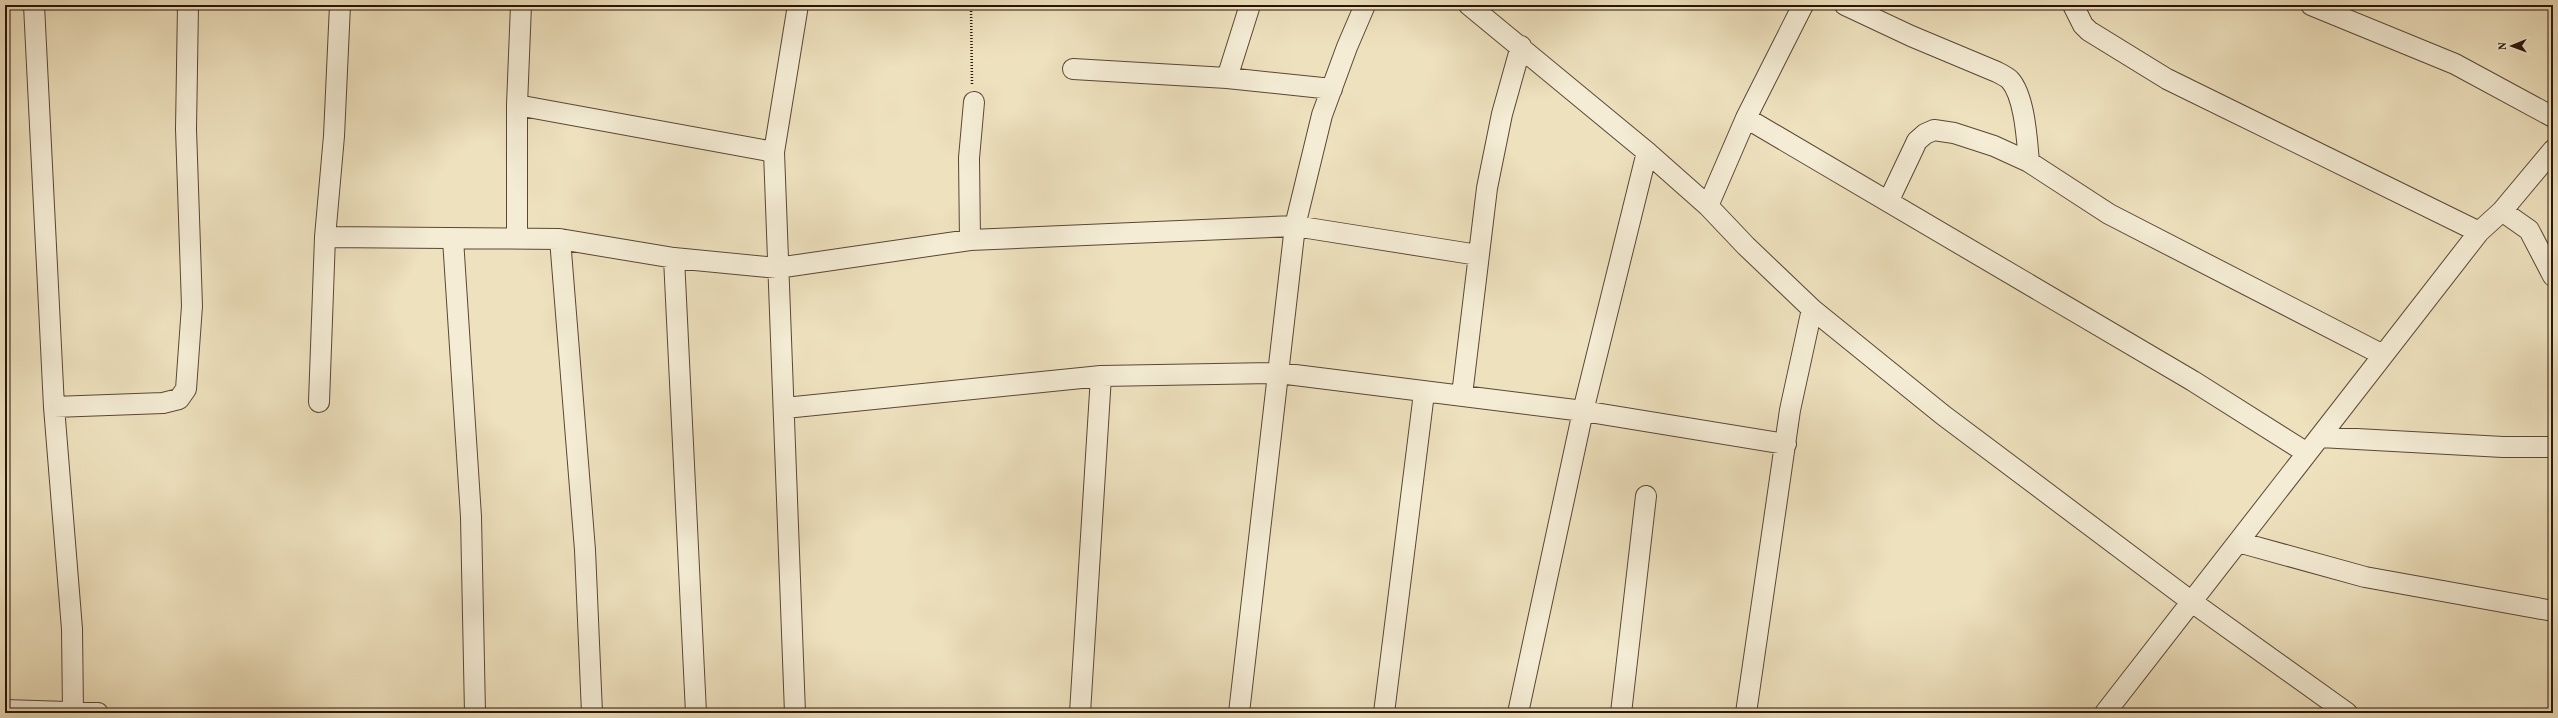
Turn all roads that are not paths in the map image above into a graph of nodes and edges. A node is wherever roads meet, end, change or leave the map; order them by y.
1 (34, 5) edge
2 (188, 5) edge
3 (340, 5) edge
4 (521, 5) edge
5 (798, 5) edge
6 (1250, 5) edge
7 (1365, 5) edge
8 (1803, 5) edge
9 (1845, 5) edge
10 (2073, 5) edge
11 (2311, 5) edge
12 (1479, 8) edge
13 (1521, 46) junction
14 (1073, 68) dead end
15 (1227, 78) junction
16 (1332, 89) junction
17 (974, 102) road end
18 (517, 105) junction
19 (2553, 117) edge
20 (1746, 118) junction
21 (2553, 150) edge
22 (774, 152) junction
23 (1647, 152) junction
24 (2029, 162) junction
25 (1889, 200) junction
26 (1708, 206) junction
27 (2502, 211) junction
28 (1295, 226) junction
29 (2479, 232) junction
30 (325, 237) junction
31 (517, 238) junction
32 (453, 239) junction
33 (560, 239) junction
34 (970, 240) junction
35 (1478, 255) junction
36 (674, 258) junction
37 (777, 268) junction
38 (2553, 276) edge
39 (1812, 309) junction
40 (2383, 355) junction
41 (1279, 373) junction
42 (1101, 376) junction
43 (1424, 393) junction
44 (1462, 394) junction
45 (319, 402) dead end
46 (54, 407) junction
47 (785, 408) junction
48 (1583, 411) junction
49 (2320, 437) junction
50 (1786, 444) junction
51 (2553, 447) edge
52 (2307, 453) junction
53 (1646, 496) dead end
54 (2238, 542) junction
55 (2192, 602) junction
56 (2553, 612) edge
57 (10, 711) edge
58 (73, 712) junction
59 (98, 713) edge
60 (475, 713) edge
61 (592, 713) edge
62 (696, 713) edge
63 (795, 713) edge
64 (1080, 713) edge
65 (1239, 713) edge
66 (1384, 713) edge
67 (1518, 713) edge
68 (1621, 713) edge
69 (1746, 713) edge
70 (2105, 713) edge
71 (2347, 713) edge

1 - 46 street
2 - 46 street
3 - 30 street
4 - 18 street
5 - 22 street
6 - 15 street
7 - 16 street
8 - 20 street
9 - 24 street
10 - 29 street
11 - 19 street
12 - 13 street
13 - 23 street
13 - 35 street
14 - 15 street
15 - 16 street
16 - 28 street
17 - 34 street
18 - 22 street
18 - 31 street
20 - 25 street
20 - 26 street
21 - 27 street
22 - 37 street
23 - 26 street
23 - 48 street
24 - 25 street
24 - 40 street
25 - 52 street
26 - 39 street
27 - 29 street
27 - 38 street
28 - 34 street
28 - 35 street
28 - 41 street
29 - 40 street
30 - 32 street
30 - 45 street
31 - 32 street
31 - 33 street
32 - 60 street
33 - 36 street
33 - 61 street
34 - 37 street
35 - 44 street
36 - 37 street
36 - 62 street
37 - 47 street
39 - 50 street
39 - 55 street
40 - 49 street
41 - 42 street
41 - 43 street
41 - 65 street
42 - 47 street
42 - 64 street
43 - 44 street
43 - 66 street
44 - 48 street
46 - 58 street
47 - 63 street
48 - 50 street
48 - 67 street
49 - 51 street
49 - 52 street
50 - 69 street
52 - 54 street
53 - 68 street
54 - 55 street
54 - 56 street
55 - 70 street
55 - 71 street
57 - 58 street
58 - 59 street

